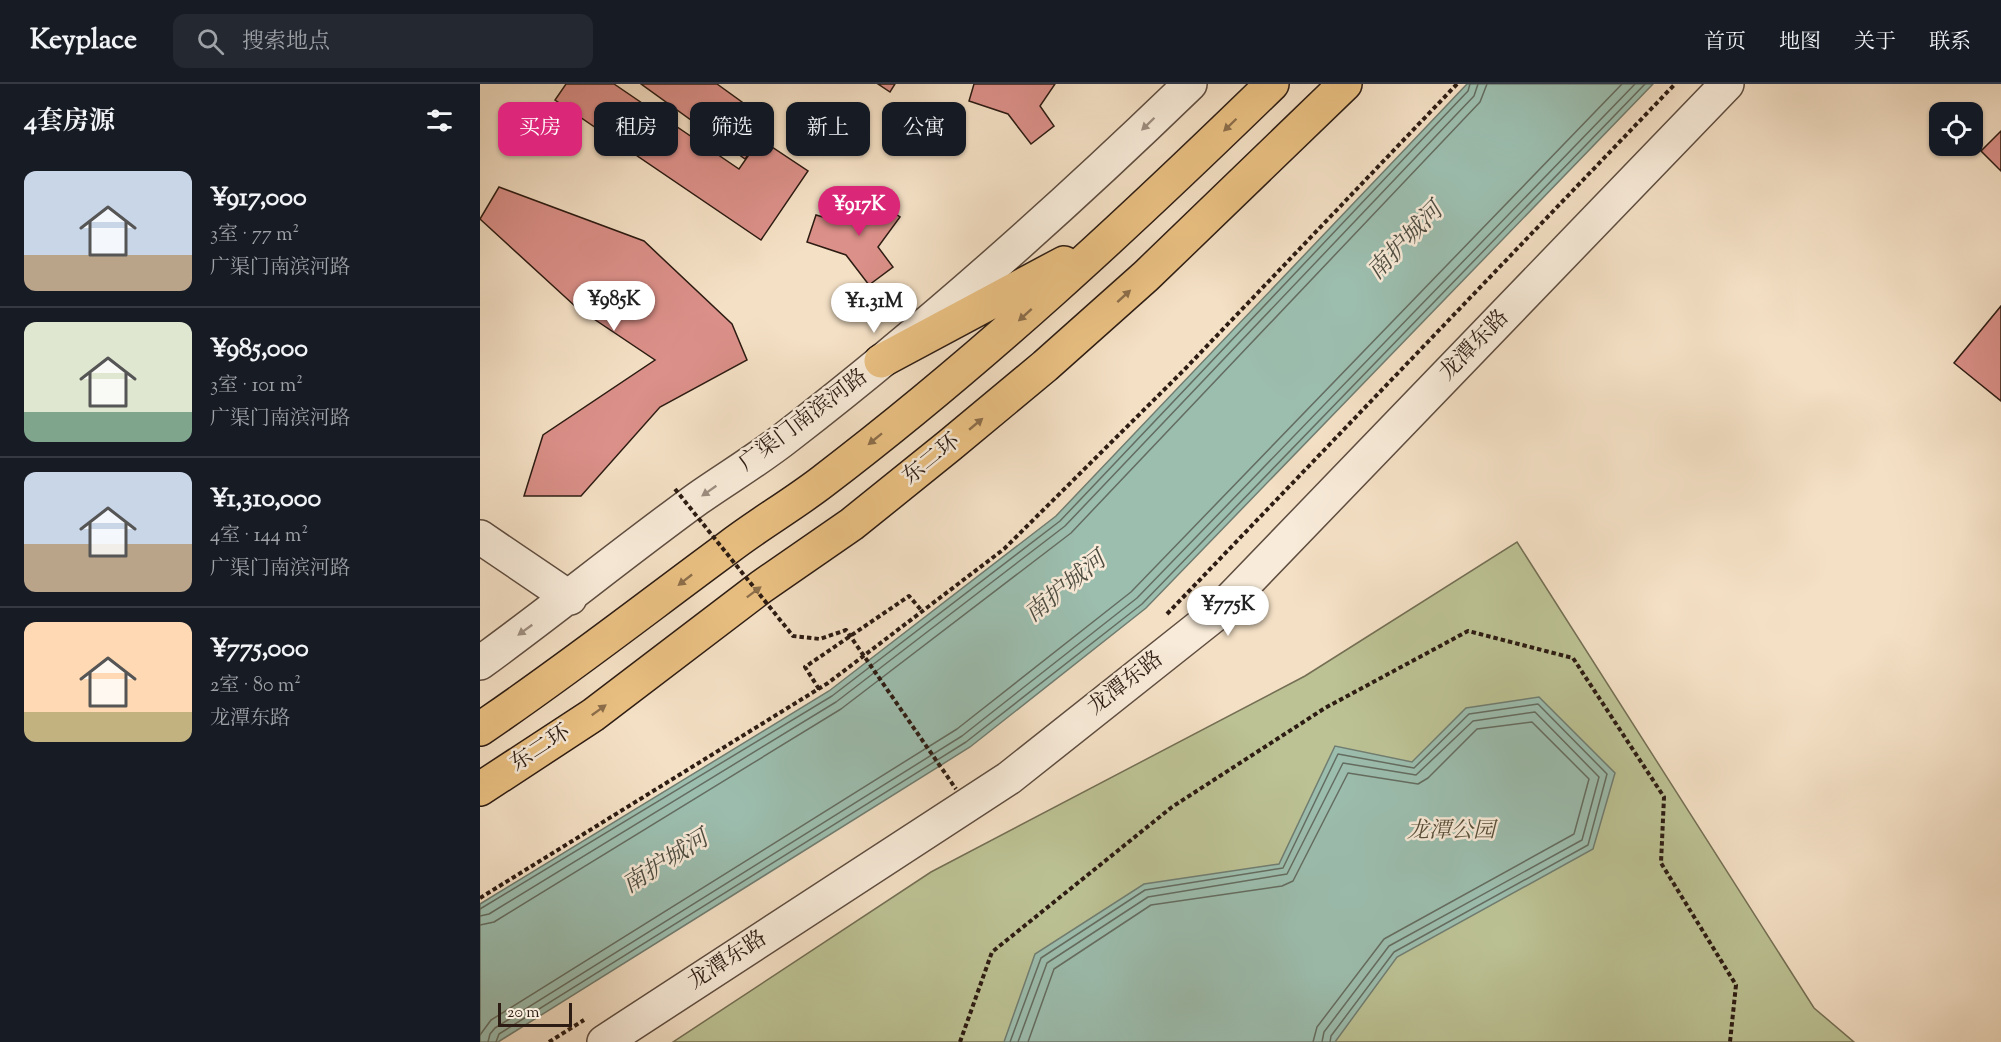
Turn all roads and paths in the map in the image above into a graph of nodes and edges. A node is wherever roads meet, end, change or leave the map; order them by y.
1 (1190, 84) edge
2 (1272, 84) edge
3 (1345, 84) edge
4 (1457, 84) edge
5 (1676, 84) edge
6 (1727, 84) edge
7 (1111, 238) junction
8 (881, 361) junction
9 (675, 489) dead end
10 (480, 537) edge
11 (570, 598) junction
12 (922, 611) junction
13 (1161, 620) dead end
14 (851, 637) junction
15 (480, 663) edge
16 (819, 689) junction
17 (480, 729) edge
18 (956, 781) dead end
19 (946, 788) dead end
20 (480, 789) edge
21 (956, 789) dead end
22 (480, 898) edge
23 (604, 1042) edge
24 (960, 1042) edge
25 (1730, 1042) edge

1 -> 8 street, 广渠门南滨河路
2 -> 7 highway
20 -> 3 highway, 东二环
4 - 12 path
5 - 13 path
6 - 23 street, 龙潭东路
7 - 8 highway
7 -> 17 highway
8 -> 11 street, 广渠门南滨河路
9 - 14 path, bridge
10 - 11 street
11 -> 15 street, 广渠门南滨河路
12 - 14 path
12 - 16 path
14 - 16 path
14 - 21 path, bridge
16 - 22 path
18 - 19 path
24 - 25 path

